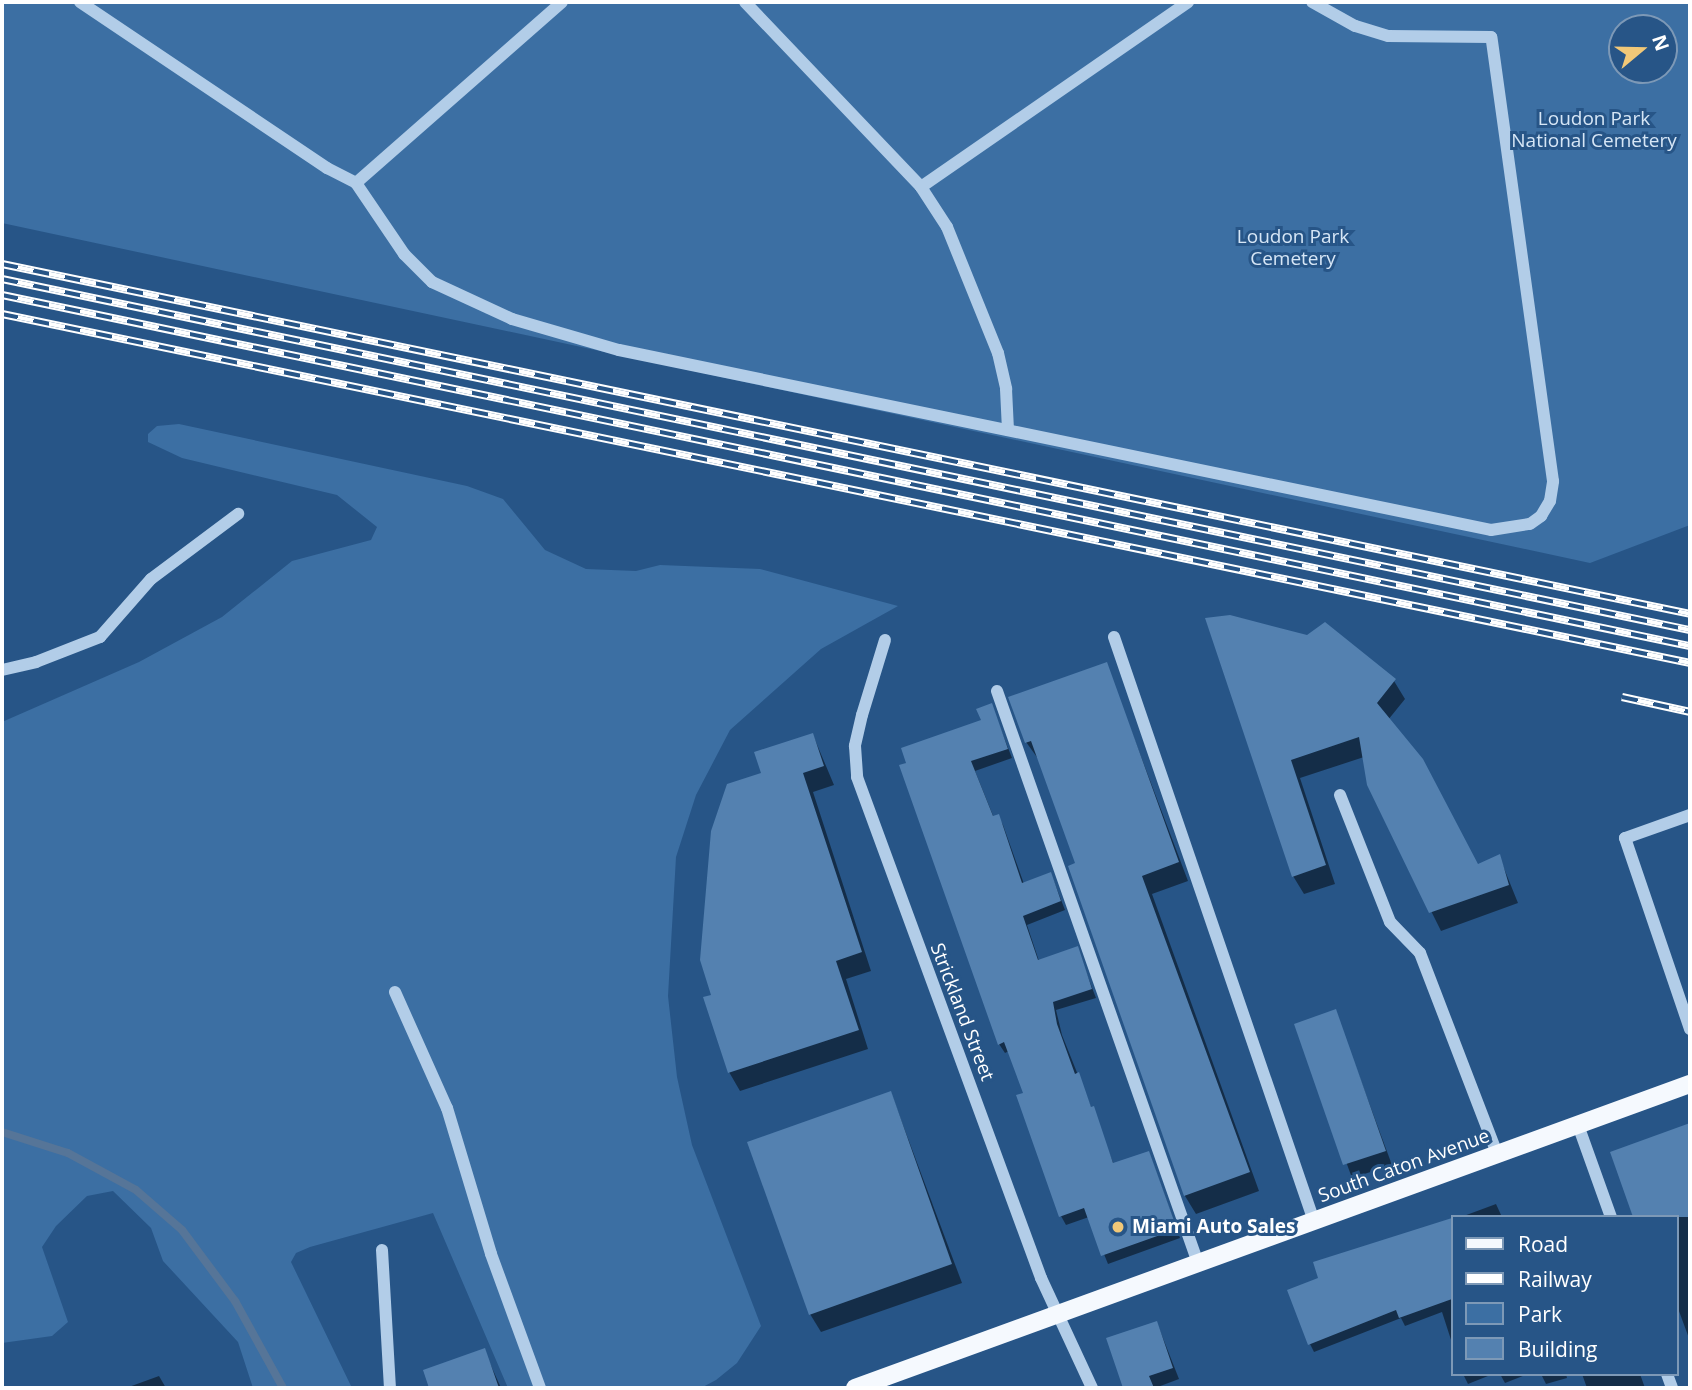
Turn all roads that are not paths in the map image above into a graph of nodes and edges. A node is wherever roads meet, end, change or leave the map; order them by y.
1 (80, 2) edge
2 (562, 2) edge
3 (745, 2) edge
4 (1188, 2) edge
5 (1312, 2) edge
6 (356, 183) junction
7 (922, 187) junction
8 (1008, 430) junction
9 (238, 514) dead end
10 (1114, 637) dead end
11 (885, 640) dead end
12 (2, 670) edge
13 (997, 691) dead end
14 (1340, 795) dead end
15 (1690, 815) edge
16 (395, 992) dead end
17 (1690, 1029) edge
18 (1690, 1084) edge
19 (1577, 1125) junction
20 (1497, 1154) junction
21 (1610, 1215) edge
22 (1314, 1221) junction
23 (382, 1250) dead end
24 (1198, 1263) junction
25 (1059, 1314) junction
26 (390, 1388) edge
27 (540, 1388) edge
28 (855, 1388) edge
29 (1092, 1388) edge

1 - 6 street
2 - 6 street
3 - 7 street
4 - 7 street
5 - 8 street
6 - 8 street
7 - 8 street
9 - 12 street
10 - 22 street
11 - 25 street, Strickland Street
13 - 24 street
14 - 20 street
15 - 17 street
16 - 27 street
18 - 19 main road, South Caton Avenue
19 - 20 main road, South Caton Avenue
19 - 21 street
20 - 22 main road, South Caton Avenue
22 - 24 main road, South Caton Avenue
23 - 26 street
24 - 25 main road, South Caton Avenue
25 - 28 main road, South Caton Avenue
25 - 29 street, Strickland Street

